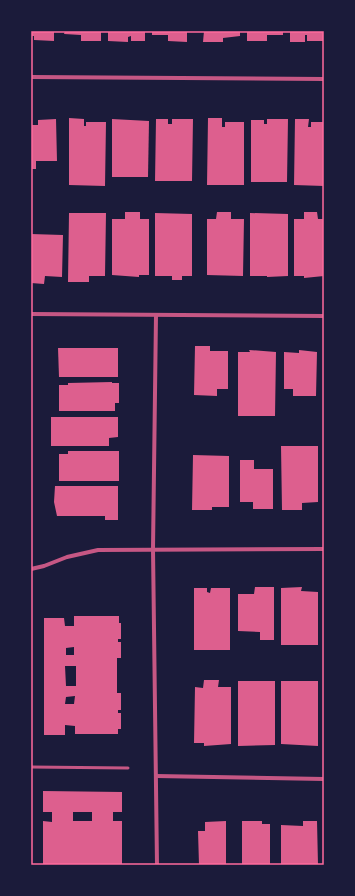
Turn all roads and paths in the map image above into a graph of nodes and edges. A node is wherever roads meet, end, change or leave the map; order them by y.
1 (31, 77) edge
2 (324, 79) edge
3 (31, 314) edge
4 (156, 315) junction
5 (324, 316) edge
6 (153, 549) junction
7 (324, 549) edge
8 (31, 569) edge
9 (31, 767) edge
10 (128, 768) dead end
11 (156, 776) junction
12 (324, 779) edge
13 (157, 865) edge

1 - 2 street
3 - 4 street
4 - 5 street
4 - 6 street
6 - 7 street
6 - 8 street
6 - 11 street
9 - 10 lane
11 - 12 street
11 - 13 street

